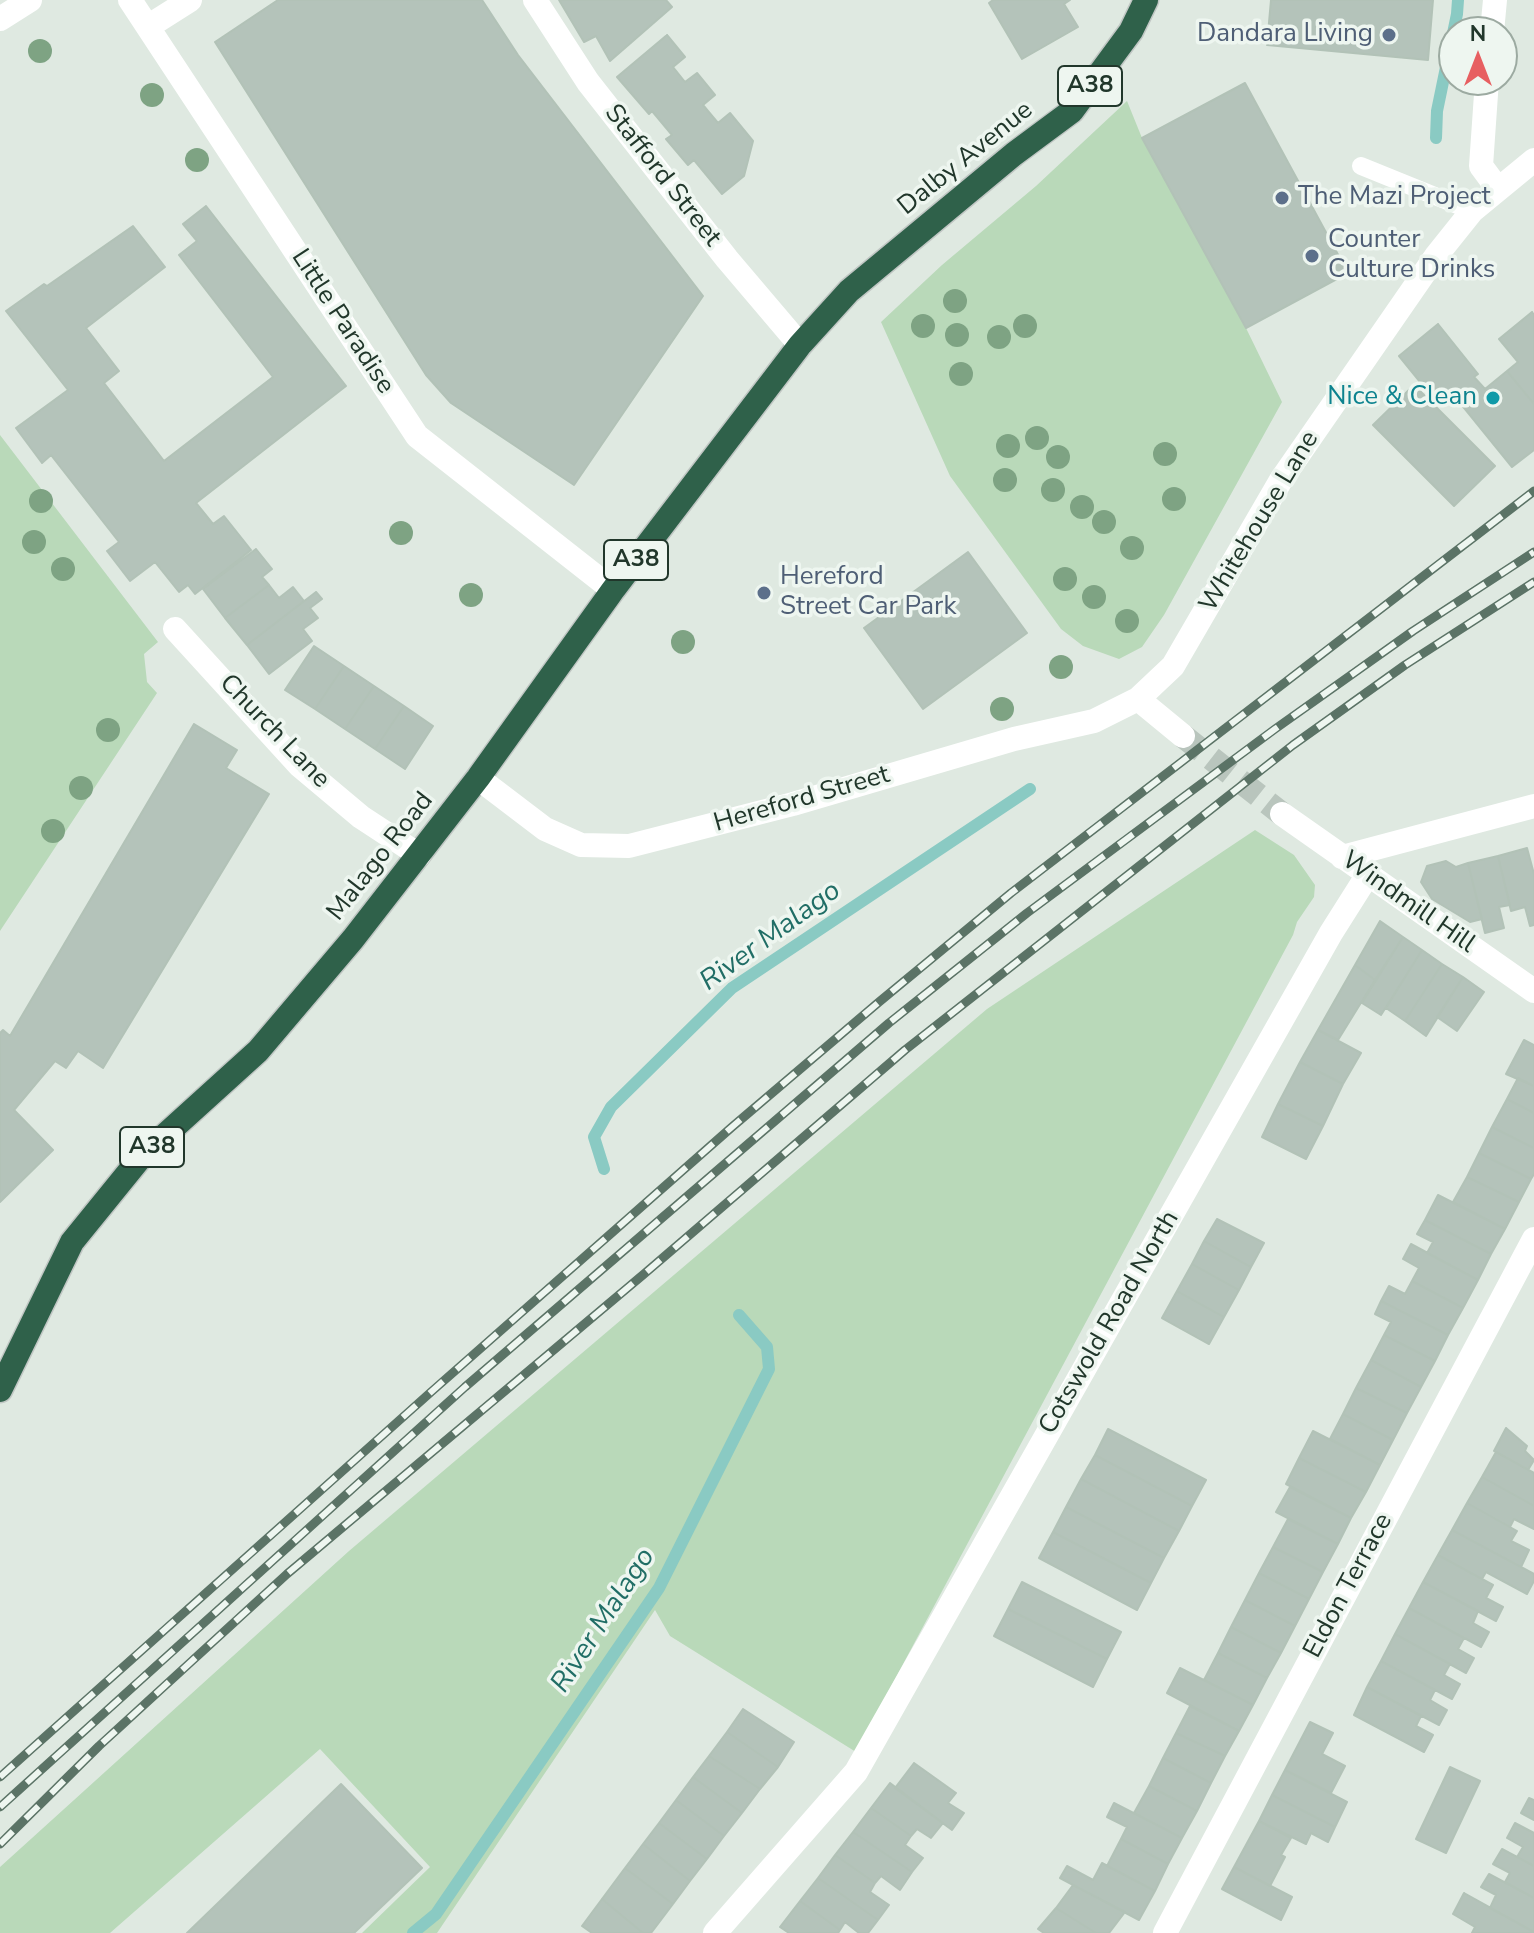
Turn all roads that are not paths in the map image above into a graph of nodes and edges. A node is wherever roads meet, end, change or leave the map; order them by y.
1 (30, 0) edge
2 (130, 0) edge
3 (190, 0) edge
4 (535, 0) edge
5 (1146, 0) edge
6 (0, 19) edge
7 (149, 26) junction
8 (1486, 96) edge
9 (1534, 160) edge
10 (1361, 166) dead end
11 (1498, 189) junction
12 (1472, 211) junction
13 (800, 345) junction
14 (613, 590) junction
15 (175, 629) dead end
16 (1138, 699) junction
17 (1183, 736) tunnel mouth
18 (478, 778) junction
19 (1534, 806) edge
20 (1282, 814) tunnel mouth
21 (419, 855) junction
22 (1342, 857) junction
23 (1367, 876) junction
24 (1534, 991) edge
25 (1534, 1239) edge
26 (0, 1390) edge
27 (715, 1933) edge
28 (1165, 1933) edge

1 - 6 street
2 - 7 street, Little Paradise
3 - 7 street
4 - 13 street, Stafford Street
5 - 13 highway, Dalby Avenue / A38
7 - 14 street, Little Paradise
8 - 11 street
9 - 11 street, Whitehouse Lane
10 - 12 lane
11 - 12 street, Whitehouse Lane
12 - 16 street, Whitehouse Lane
13 - 14 highway, Malago Road / A38
14 - 18 highway, Malago Road / A38
15 - 21 street, Church Lane
16 - 17 street
16 - 18 street, Hereford Street
18 - 21 highway, Malago Road / A38
19 - 22 street
20 - 22 street, Windmill Hill
21 - 26 highway, Malago Road / A38
22 - 23 street, Windmill Hill
23 - 24 street, Windmill Hill
23 - 27 street, Cotswold Road North
25 - 28 street, Eldon Terrace

